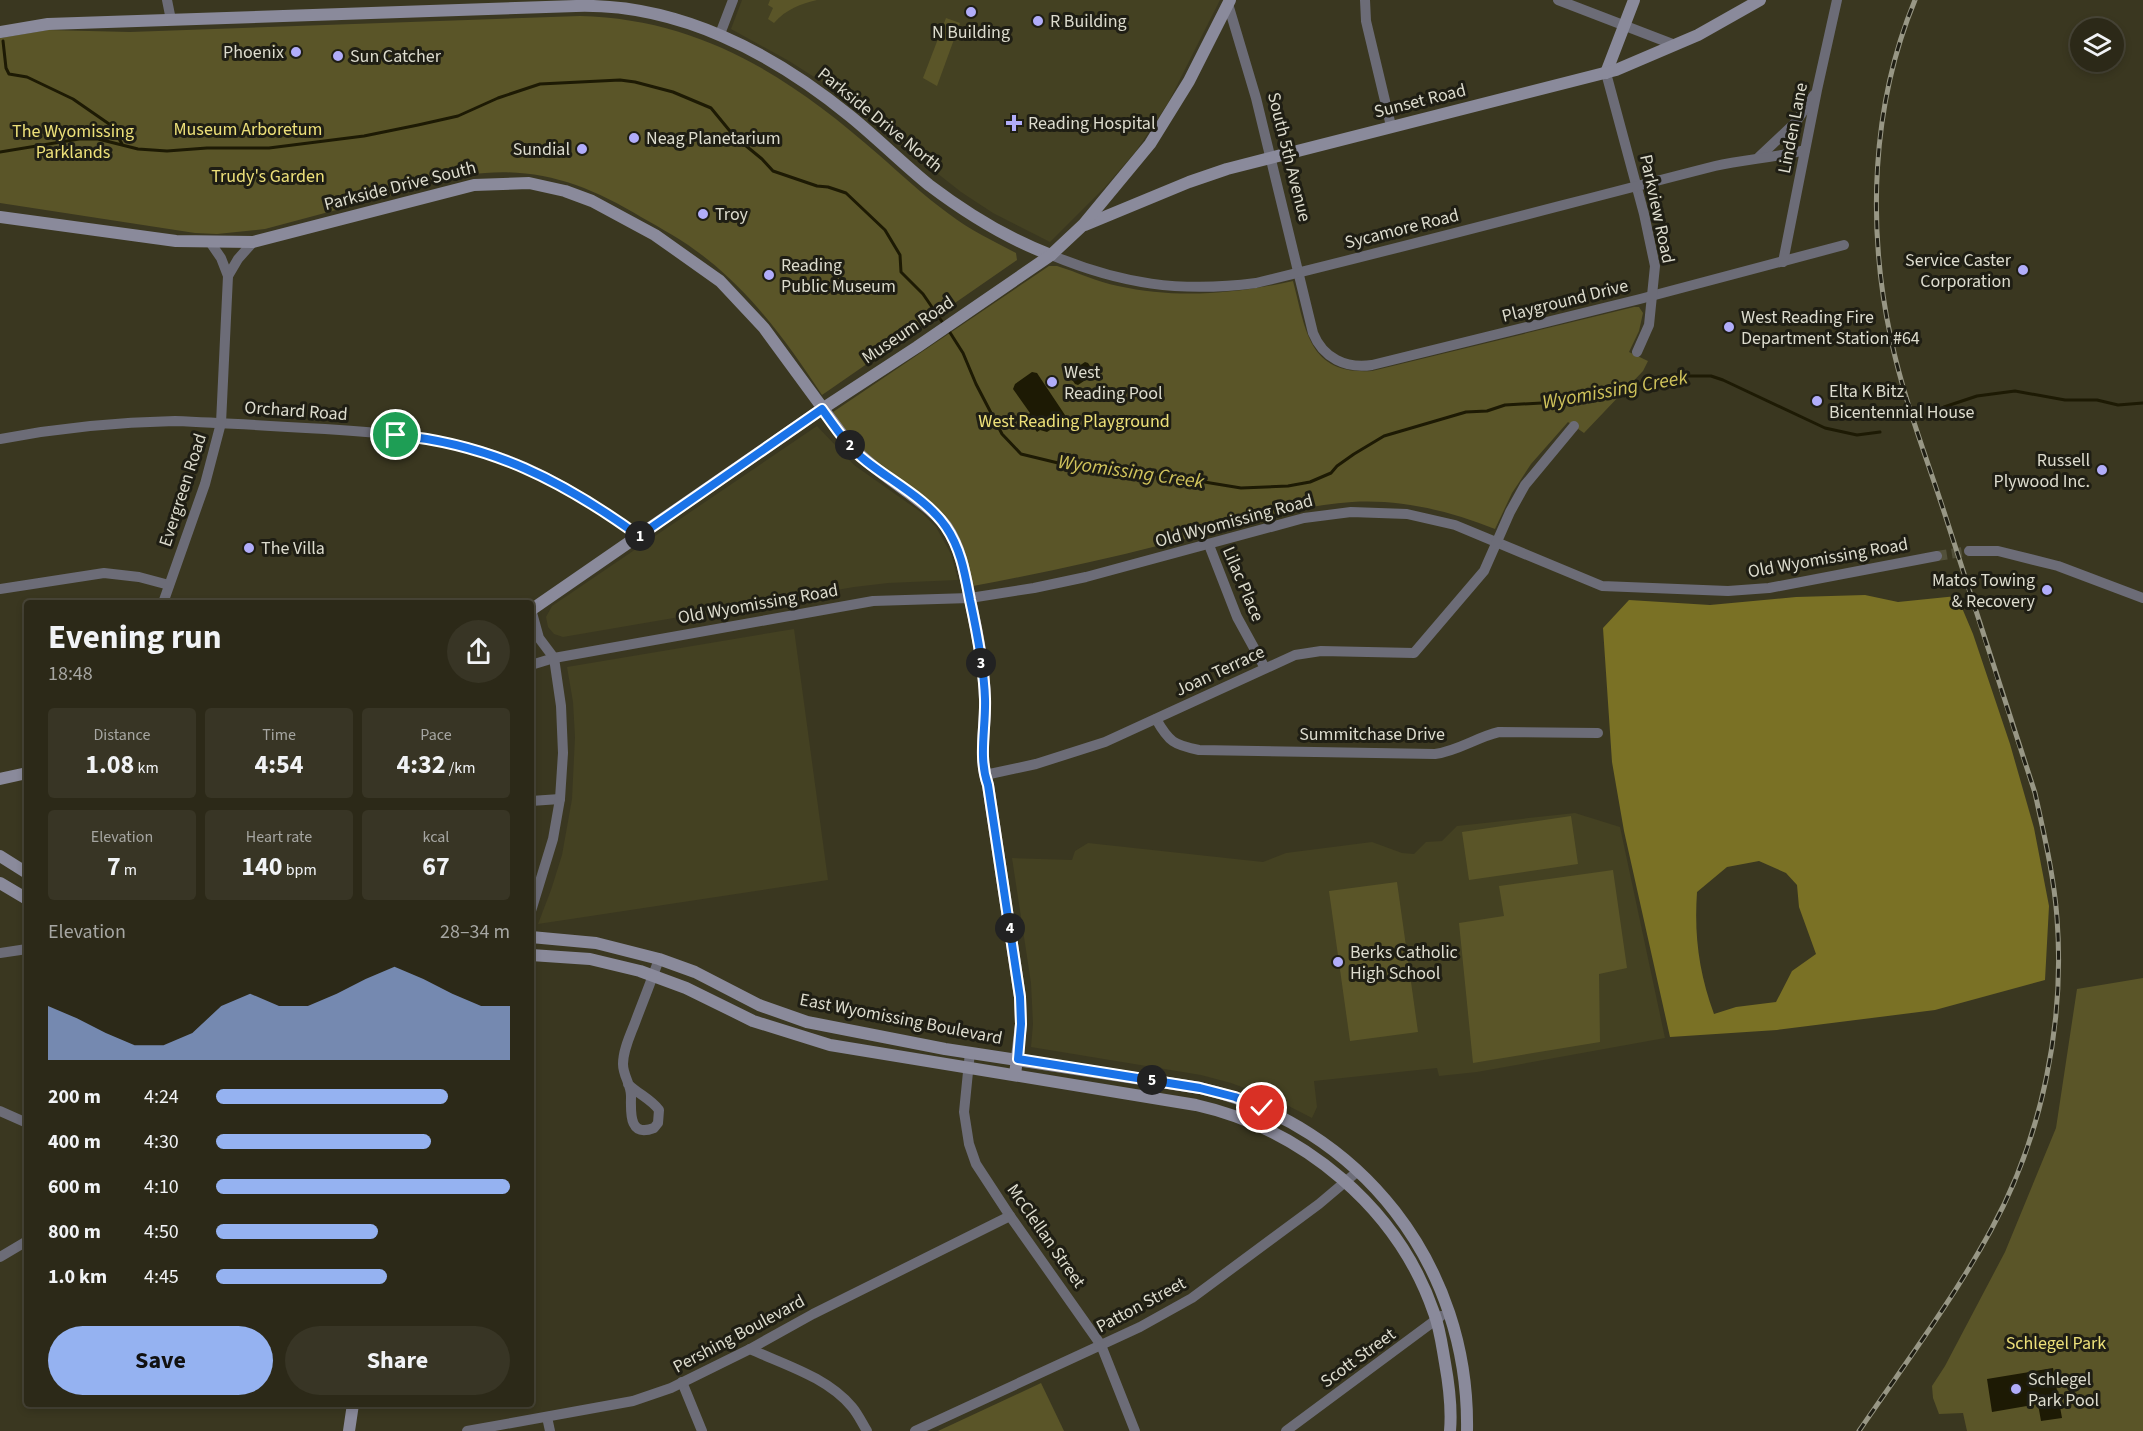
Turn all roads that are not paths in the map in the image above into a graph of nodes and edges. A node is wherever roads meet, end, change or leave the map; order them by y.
1 (167, 0) edge
2 (733, 0) edge
3 (1365, 0) edge
4 (1558, 0) edge
5 (1634, 0) edge
6 (1760, 0) edge
7 (1837, 0) edge
8 (1229, 2) edge
9 (498, 4) edge
10 (171, 20) junction
11 (1624, 25) junction
12 (0, 32) edge
13 (720, 34) junction
14 (1675, 45) junction
15 (1606, 73) junction
16 (1817, 90) junction
17 (1391, 126) junction
18 (1805, 150) junction
19 (1271, 157) junction
20 (1759, 157) junction
21 (1637, 188) junction
22 (0, 217) edge
23 (1083, 225) junction
24 (210, 242) junction
25 (253, 242) junction
26 (1844, 245) dead end
27 (1052, 255) junction
28 (1784, 262) junction
29 (1299, 272) junction
30 (228, 276) junction
31 (1653, 296) junction
32 (1311, 324) joint
33 (1637, 352) dead end
34 (822, 409) junction
35 (221, 423) junction
36 (1575, 426) dead end
37 (0, 438) edge
38 (639, 536) junction
39 (1498, 541) junction
40 (1209, 545) junction
41 (1969, 551) tunnel mouth
42 (1937, 556) tunnel mouth
43 (169, 585) junction
44 (0, 589) edge
45 (970, 598) junction
46 (2143, 598) edge
47 (164, 600) edge
48 (534, 608) edge
49 (534, 620) edge
50 (554, 658) junction
51 (534, 664) edge
52 (1264, 668) junction
53 (1156, 719) junction
54 (1598, 733) dead end
55 (24, 773) edge
56 (984, 775) junction
57 (0, 779) edge
58 (560, 799) junction
59 (534, 801) edge
60 (0, 856) edge
61 (24, 871) edge
62 (0, 883) edge
63 (24, 897) edge
64 (534, 902) edge
65 (534, 937) edge
66 (24, 949) edge
67 (0, 953) edge
68 (534, 955) edge
69 (660, 959) junction
70 (654, 975) junction
71 (970, 1052) junction
72 (1018, 1059) junction
73 (968, 1067) junction
74 (1016, 1075) junction
75 (628, 1084) dead end
76 (1244, 1100) junction
77 (0, 1111) edge
78 (1238, 1117) junction
79 (24, 1122) edge
80 (1358, 1171) junction
81 (1345, 1182) junction
82 (1010, 1216) junction
83 (24, 1243) edge
84 (0, 1257) edge
85 (1449, 1311) junction
86 (1436, 1319) junction
87 (1101, 1345) junction
88 (750, 1349) junction
89 (682, 1382) junction
90 (353, 1407) edge
91 (547, 1417) junction
92 (349, 1431) edge
93 (467, 1431) edge
94 (550, 1431) edge
95 (702, 1431) edge
96 (867, 1431) edge
97 (915, 1431) edge
98 (1135, 1431) edge
99 (1287, 1431) edge
100 (1450, 1431) edge
101 (1467, 1431) edge

1 - 10 street
2 - 13 street
3 - 17 street
4 - 11 street
5 - 11 street
6 - 14 street, Sunset Road
7 - 16 street, Linden Lane
8 - 19 street, South 5th Avenue
8 - 23 street, Museum Road
9 - 10 street, Parkside Drive North
9 - 13 street, Parkside Drive North
10 - 12 street, Parkside Drive North
11 - 14 street
11 - 15 street
13 - 27 street, Parkside Drive North
14 - 15 street, Sunset Road
15 - 17 street, Sunset Road
15 - 21 street, Parkview Road
16 - 18 street, Linden Lane
16 - 20 street
17 - 19 street, Sunset Road
18 - 20 street, Sycamore Road
18 - 28 street, Linden Lane
19 - 23 street, Sunset Road
19 - 29 street, South 5th Avenue
20 - 21 street, Sycamore Road
21 - 29 street, Sycamore Road
21 - 31 street, Parkview Road
22 - 24 street, Parkside Drive South
23 - 27 street, Museum Road
24 - 25 street, Parkside Drive South
24 - 30 street, Evergreen Road
25 - 30 street
25 - 34 street, Parkside Drive South
26 - 28 street, Playground Drive
27 - 29 street, Sycamore Road
27 - 34 street, Museum Road
28 - 31 street, Playground Drive
29 - 32 street, South 5th Avenue
30 - 35 street, Evergreen Road
31 - 32 street, Playground Drive
31 - 33 street, Parkview Road
34 - 38 street, Museum Road
34 - 45 street, Parkside Drive South
35 - 37 street, Orchard Road
35 - 38 street, Orchard Road
35 - 43 street, Evergreen Road
36 - 39 street
38 - 48 street, Museum Road
39 - 40 street, Old Wyomissing Road
39 - 42 street, Old Wyomissing Road
39 - 52 street, Joan Terrace
40 - 45 street, Old Wyomissing Road
40 - 52 street, Lilac Place
41 - 46 street
43 - 44 street
43 - 47 street, Evergreen Road
45 - 50 street, Old Wyomissing Road
45 - 56 street, Parkside Drive South
49 - 50 street
50 - 51 street, Old Wyomissing Road
50 - 58 street
52 - 53 street, Joan Terrace
53 - 54 street, Summitchase Drive
53 - 56 street, Joan Terrace
55 - 57 street
56 - 72 street, Parkside Drive South
58 - 59 street
58 - 64 street
60 - 61 street
62 - 63 street
65 - 69 street, East Wyomissing Boulevard
66 - 67 street
68 - 70 street, East Wyomissing Boulevard
69 - 70 street
69 - 71 street, East Wyomissing Boulevard
70 - 73 street, East Wyomissing Boulevard
70 - 75 street
71 - 72 street, East Wyomissing Boulevard
71 - 73 street, McClellan Street
72 - 74 street, Parkside Drive South
72 - 76 street, East Wyomissing Boulevard
73 - 74 street, East Wyomissing Boulevard
73 - 82 street, McClellan Street
74 - 78 street, East Wyomissing Boulevard
76 - 78 street
76 - 80 street, East Wyomissing Boulevard
77 - 79 street
78 - 81 street, East Wyomissing Boulevard
80 - 81 street, Patton Street
80 - 85 street, East Wyomissing Boulevard
81 - 86 street, East Wyomissing Boulevard
81 - 87 street, Patton Street
82 - 87 street, McClellan Street
82 - 88 street, Pershing Boulevard
83 - 84 street
85 - 86 street, Scott Street
85 - 101 street, East Wyomissing Boulevard
86 - 99 street, Scott Street
86 - 100 street, East Wyomissing Boulevard
87 - 97 street, Patton Street
87 - 98 street, McClellan Street
88 - 89 street, Pershing Boulevard
88 - 96 street
89 - 91 street, Pershing Boulevard
89 - 95 street
90 - 92 street
91 - 93 street, Pershing Boulevard
91 - 94 street

